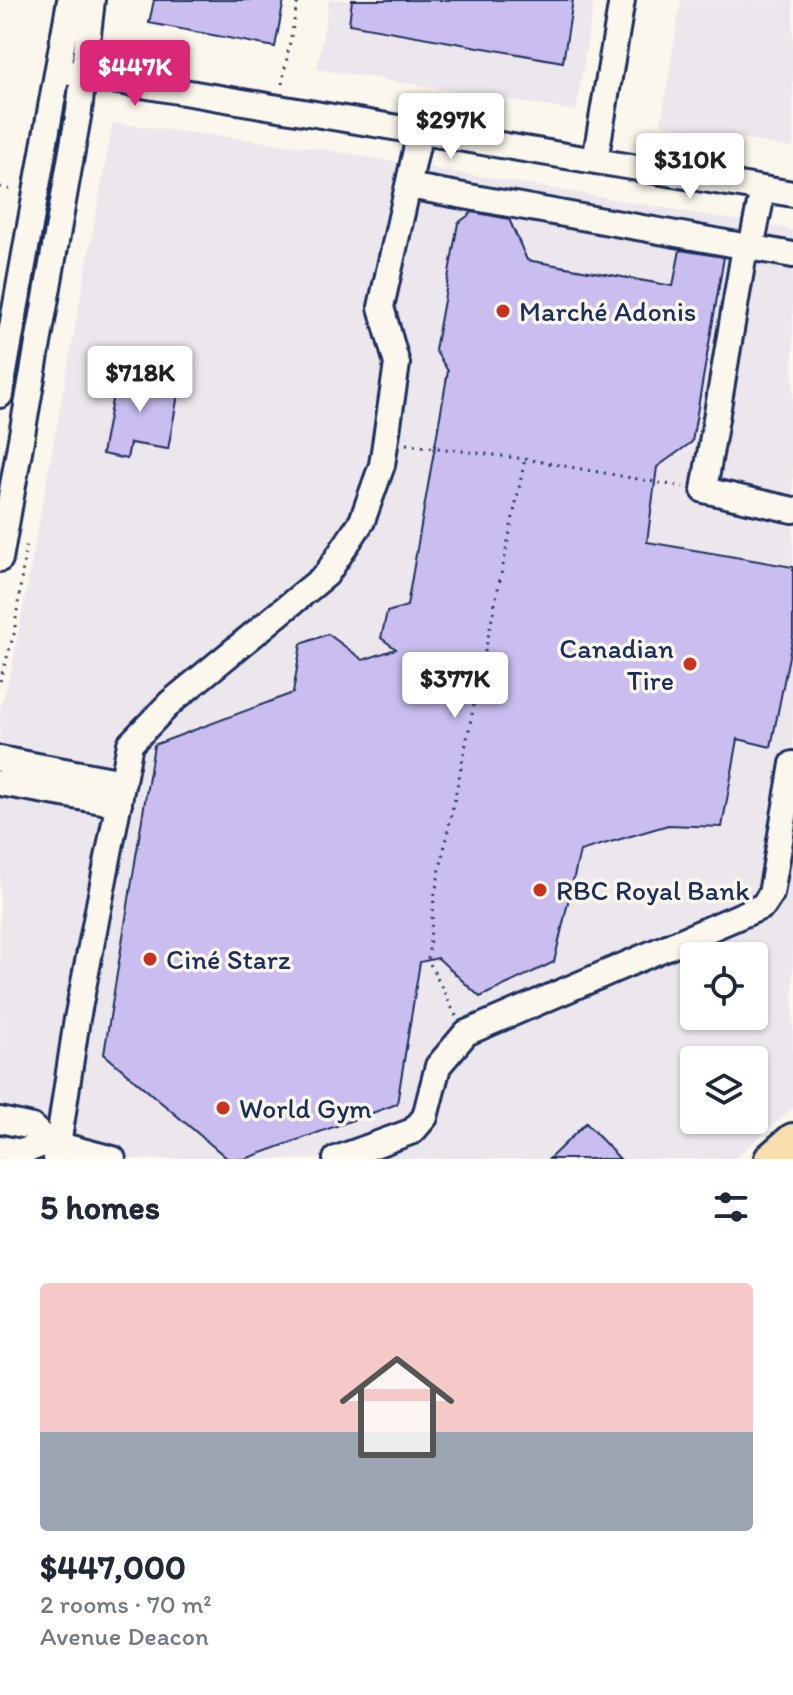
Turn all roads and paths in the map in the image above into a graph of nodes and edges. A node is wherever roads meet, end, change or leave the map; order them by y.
1 (70, 0) edge
2 (92, 0) edge
3 (298, 0) edge
4 (622, 0) edge
5 (58, 71) junction
6 (82, 75) junction
7 (282, 84) dead end
8 (420, 132) junction
9 (595, 161) junction
10 (408, 186) junction
11 (0, 187) edge
12 (755, 187) junction
13 (14, 190) dead end
14 (793, 194) edge
15 (745, 247) junction
16 (793, 255) edge
17 (0, 395) edge
18 (386, 442) junction
19 (525, 459) junction
20 (704, 490) junction
21 (793, 510) edge
22 (0, 559) edge
23 (0, 759) edge
24 (793, 764) edge
25 (0, 783) edge
26 (121, 793) junction
27 (466, 1033) junction
28 (0, 1120) edge
29 (793, 1140) edge
30 (0, 1148) edge
31 (54, 1148) edge
32 (113, 1159) edge
33 (336, 1159) edge
34 (771, 1159) edge

1 - 5 street
2 - 6 street
3 - 7 path
4 - 9 street
5 - 6 street
5 - 17 street
6 - 8 street
6 - 22 street
8 - 9 street
8 - 10 street
9 - 12 street
10 - 15 street
10 - 18 street
11 - 13 path
12 - 14 street
12 - 15 street
15 - 16 street
15 - 20 street
18 - 19 path
18 - 26 street
19 - 20 path
19 - 27 path
20 - 21 street
23 - 26 street
24 - 27 street
25 - 26 street
26 - 31 street
27 - 33 street
28 - 31 street
29 - 34 main road
30 - 31 street
31 - 32 street

